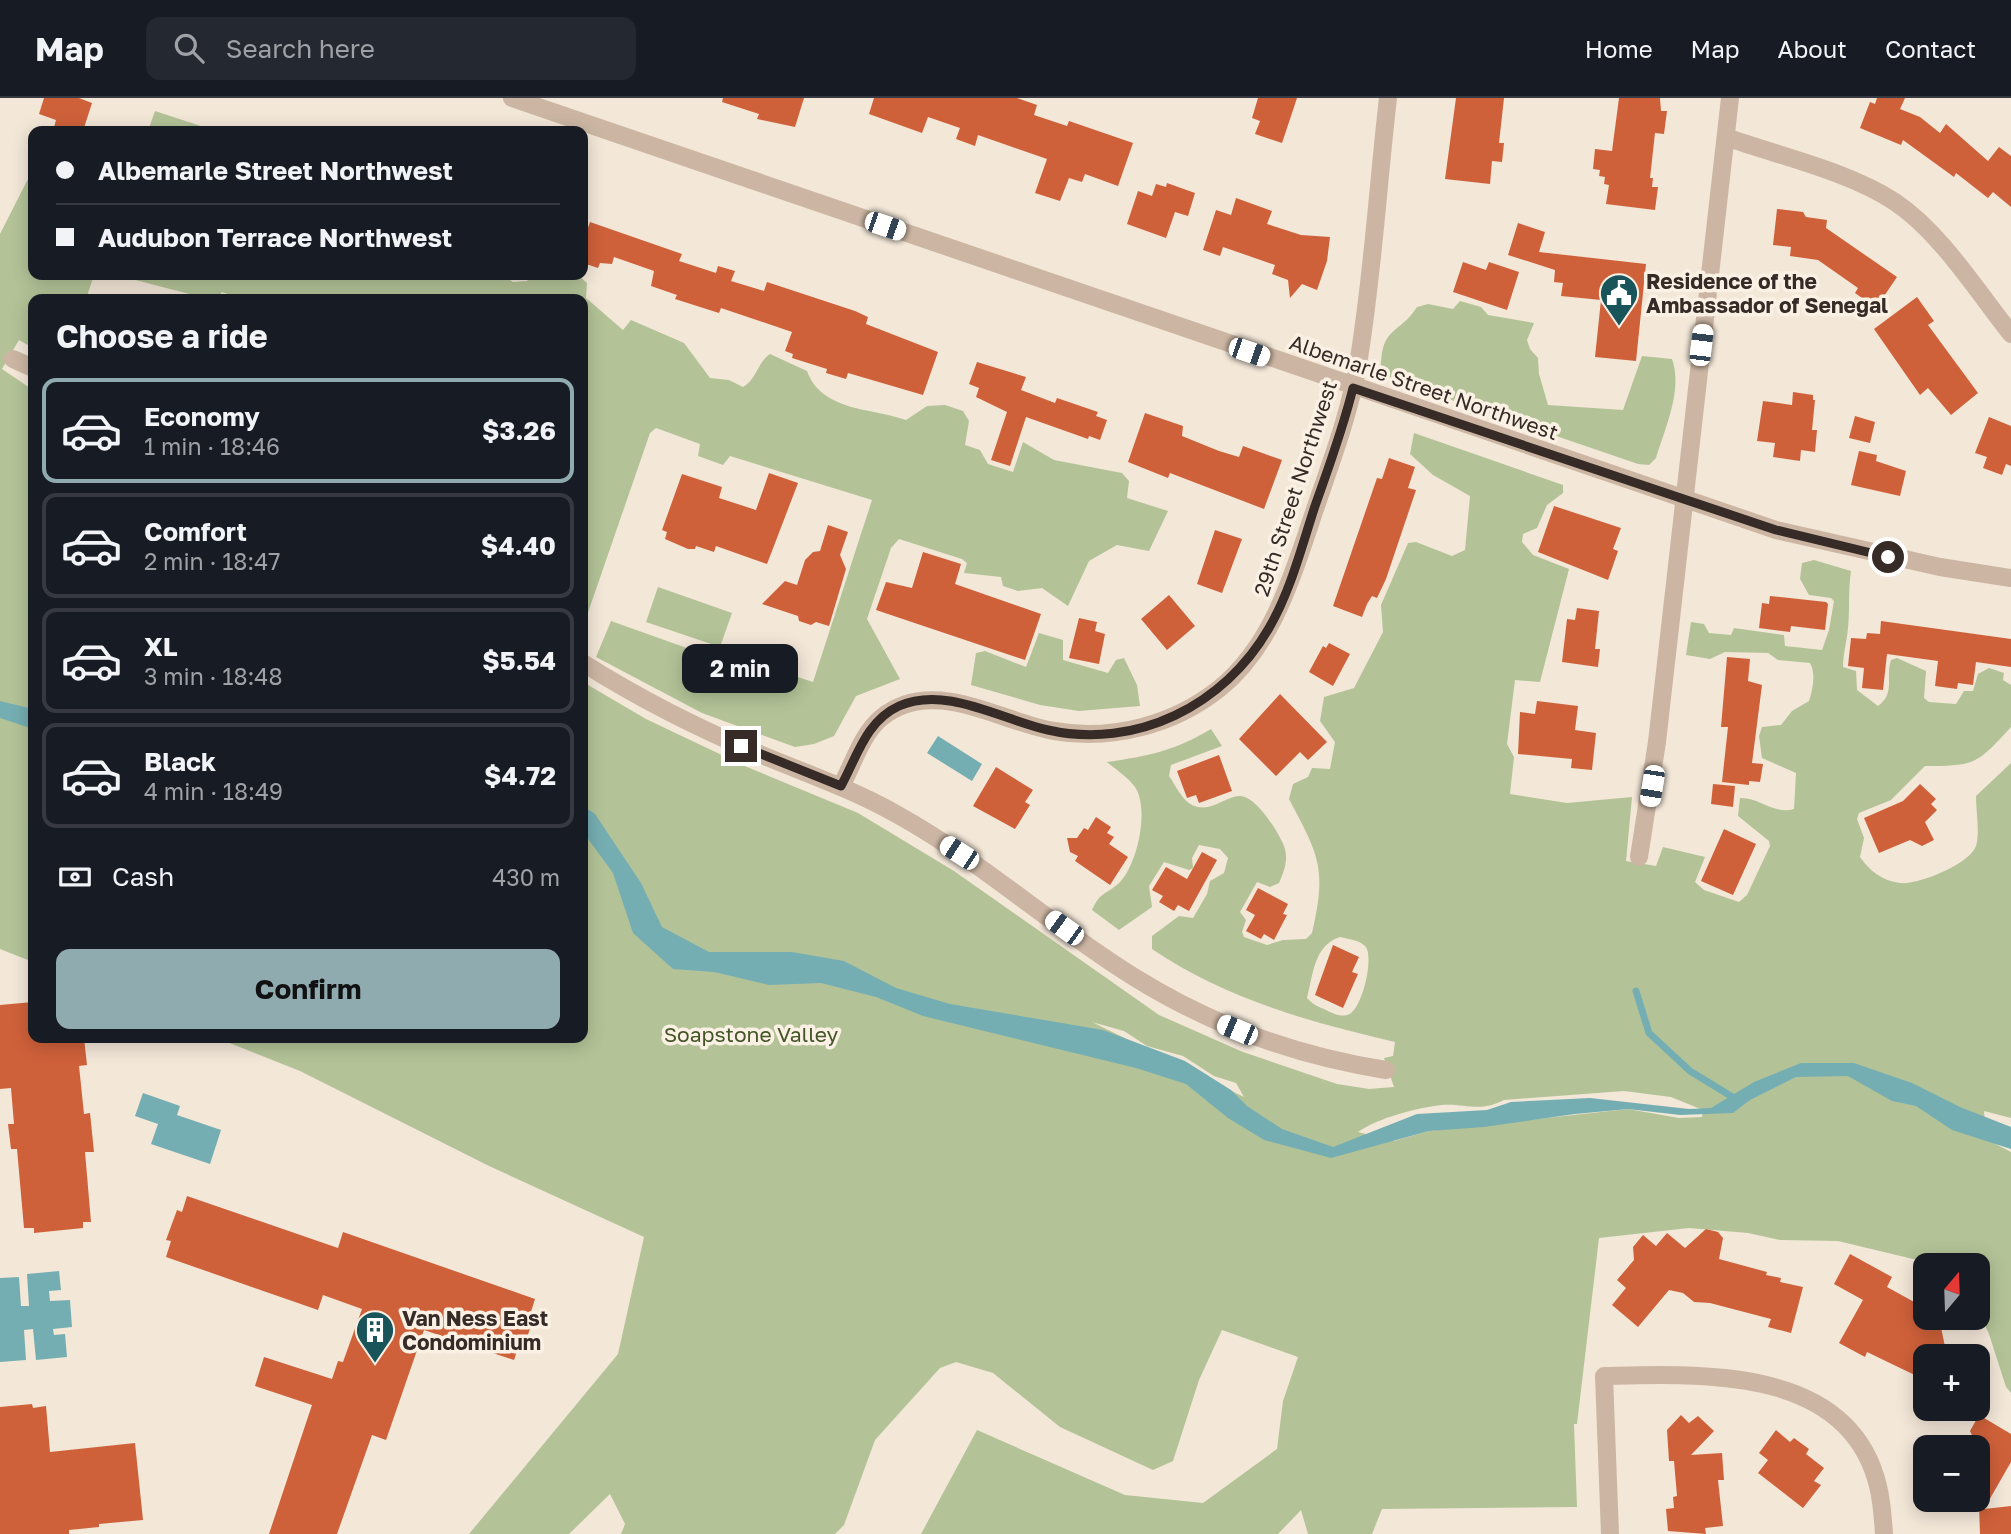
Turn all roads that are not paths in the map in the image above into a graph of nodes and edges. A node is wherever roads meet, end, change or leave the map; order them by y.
1 (513, 98) edge
2 (1388, 98) edge
3 (1730, 98) edge
4 (1726, 137) junction
5 (2011, 334) edge
6 (13, 359) dead end
7 (28, 366) edge
8 (1353, 388) junction
9 (1683, 499) junction
10 (2011, 578) edge
11 (588, 666) edge
12 (841, 786) junction
13 (1639, 857) dead end
14 (1386, 1070) dead end
15 (1610, 1534) edge
16 (1884, 1534) edge

1 - 8 street, Albemarle Street Northwest
2 - 8 street, 29th Street Northwest
3 - 4 street
4 - 5 street
4 - 9 street
6 - 7 street
8 - 9 street, Albemarle Street Northwest
8 - 12 street, 29th Street Northwest
9 - 10 street, Albemarle Street Northwest
9 - 13 street
11 - 12 street
12 - 14 street
15 - 16 street

